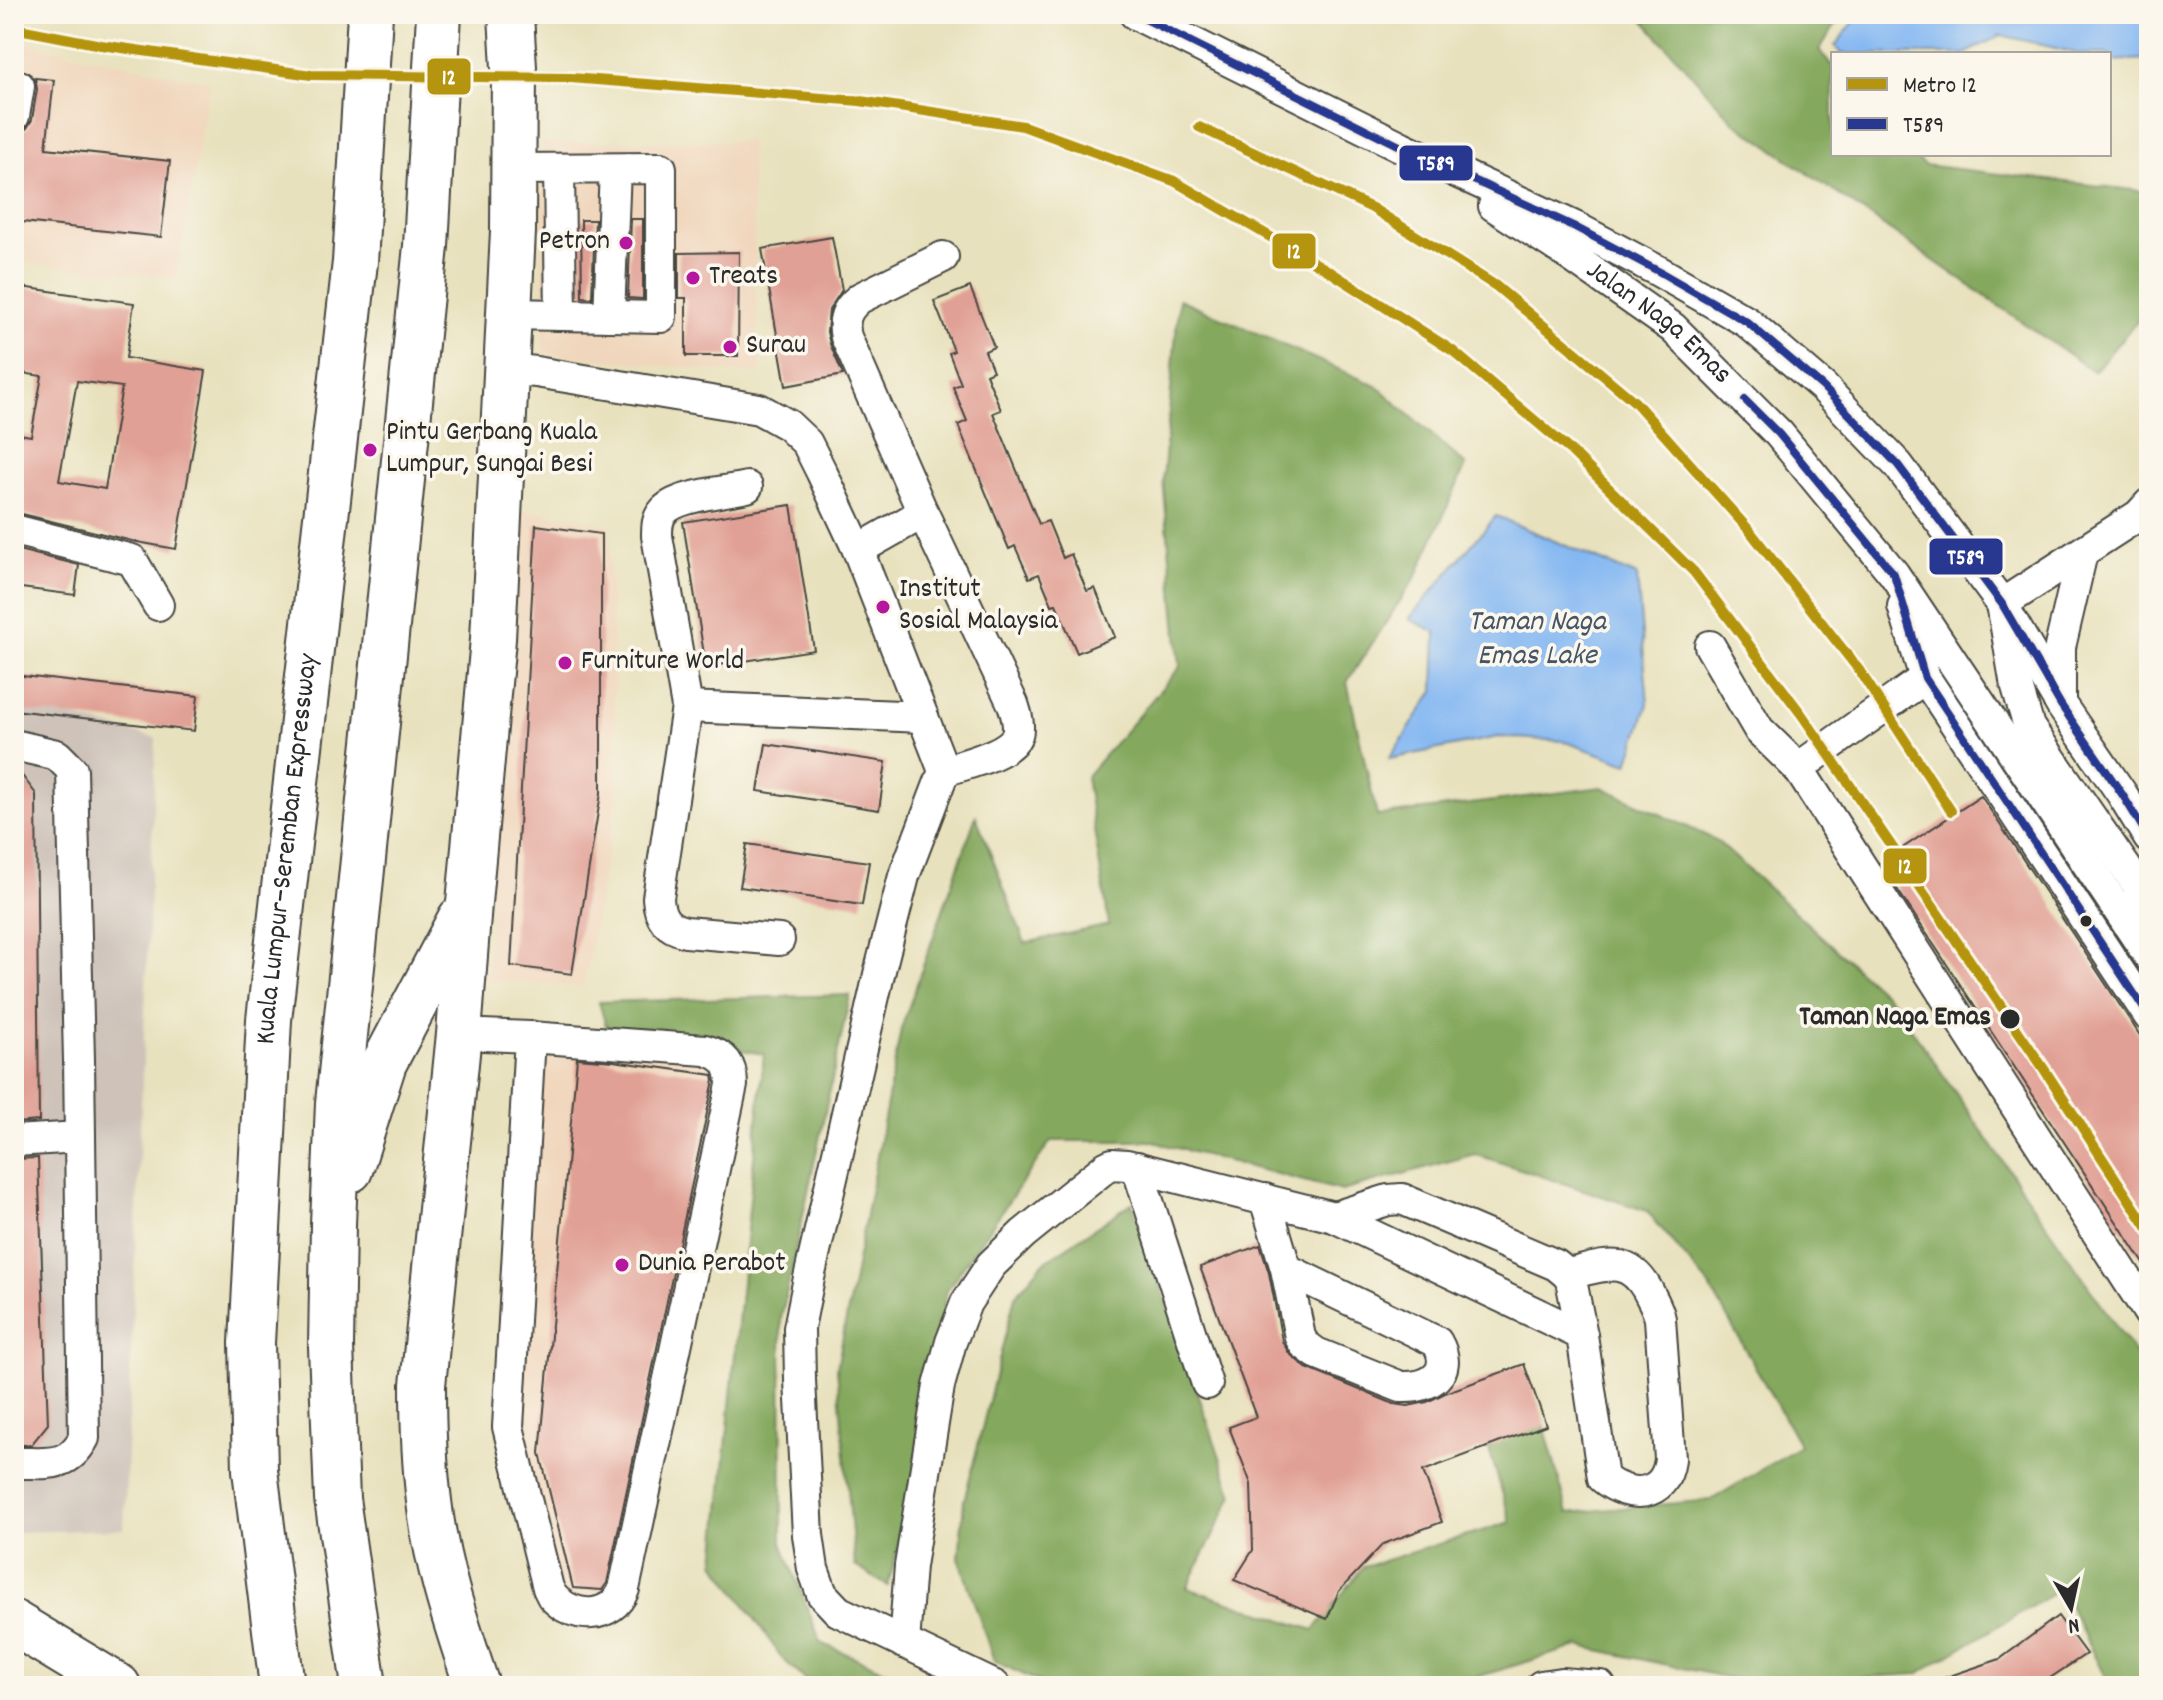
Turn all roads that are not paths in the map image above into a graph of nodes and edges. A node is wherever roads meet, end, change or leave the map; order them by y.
1 (370, 14) edge
2 (439, 14) edge
3 (511, 14) edge
4 (1135, 14) edge
5 (14, 85) edge
6 (14, 116) edge
7 (1402, 147) junction
8 (513, 169) junction
9 (559, 169) junction
10 (615, 169) junction
11 (943, 257) dead end
12 (510, 314) junction
13 (561, 315) junction
14 (609, 316) junction
15 (507, 369) junction
16 (747, 487) dead end
17 (2149, 504) edge
18 (923, 513) junction
19 (14, 530) edge
20 (858, 550) junction
21 (2082, 553) junction
22 (1894, 574) junction
23 (2002, 604) junction
24 (158, 605) dead end
25 (1710, 646) dead end
26 (1925, 678) junction
27 (2061, 705) junction
28 (687, 707) junction
29 (923, 717) junction
30 (14, 745) edge
31 (1798, 768) junction
32 (944, 771) junction
33 (2122, 794) junction
34 (2149, 817) edge
35 (2149, 838) edge
36 (469, 903) junction
37 (2149, 919) edge
38 (779, 940) dead end
39 (2149, 956) edge
40 (2149, 1016) edge
41 (459, 1034) junction
42 (530, 1037) junction
43 (80, 1137) junction
44 (14, 1141) edge
45 (1137, 1167) junction
46 (1265, 1199) junction
47 (1334, 1217) junction
48 (333, 1224) junction
49 (1286, 1269) junction
50 (1567, 1274) junction
51 (2149, 1313) edge
52 (1582, 1335) junction
53 (1207, 1384) dead end
54 (14, 1463) edge
55 (14, 1623) edge
56 (904, 1643) junction
57 (118, 1686) edge
58 (282, 1686) edge
59 (364, 1686) edge
60 (477, 1686) edge
61 (995, 1686) edge
62 (1541, 1686) edge
63 (1600, 1686) edge

1 - 58 highway, Kuala Lumpur–Seremban Expressway
2 - 48 highway
3 - 8 highway
4 - 7 street, Jalan Naga Emas
5 - 6 street
7 - 22 street, Jalan Naga Emas
7 - 23 street, Jalan Naga Emas
8 - 9 street
8 - 12 highway
9 - 10 street
9 - 13 street
10 - 14 street
10 - 14 street
11 - 18 street
12 - 13 street
12 - 15 highway
13 - 14 street
15 - 20 street
15 - 36 highway
16 - 28 street
17 - 21 street
18 - 20 street
18 - 32 street
19 - 24 street
20 - 29 street
21 - 23 street
21 - 27 street
22 - 26 street
22 - 39 street, Jalan Naga Emas
23 - 27 street, Jalan Naga Emas
23 - 37 street
25 - 31 street
26 - 31 street
26 - 40 street
27 - 33 street, Jalan Naga Emas
28 - 29 street
28 - 38 street
29 - 32 street
30 - 43 street
31 - 51 street
32 - 56 street
33 - 34 street
33 - 35 street, Jalan Naga Emas
36 - 41 highway
36 - 48 highway
41 - 42 street
41 - 60 highway
42 - 42 street
43 - 44 street
43 - 54 street
45 - 46 street
45 - 53 street
45 - 56 street
46 - 47 street
46 - 49 street
47 - 50 street
47 - 52 street
48 - 59 highway
49 - 49 street
50 - 52 street
50 - 52 street
55 - 57 highway
56 - 61 street
62 - 63 street

